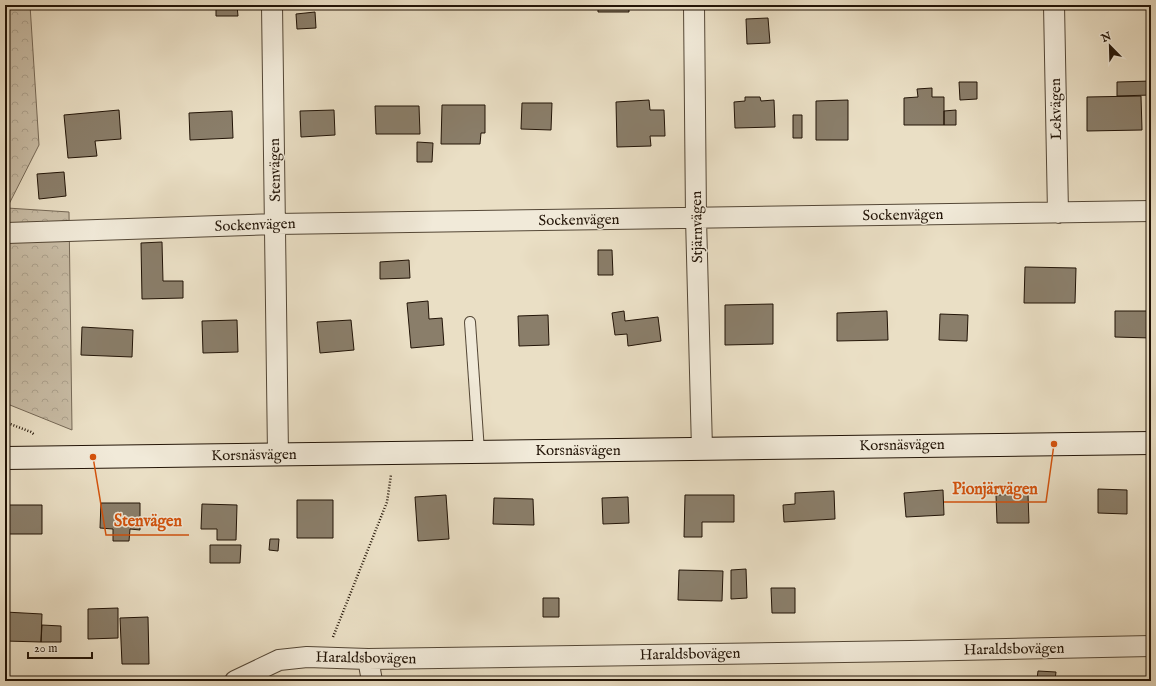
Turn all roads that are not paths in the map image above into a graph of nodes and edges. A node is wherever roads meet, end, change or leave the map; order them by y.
1 (272, 5) edge
2 (694, 5) edge
3 (1054, 5) edge
4 (1151, 211) edge
5 (1058, 213) junction
6 (696, 218) junction
7 (276, 224) junction
8 (7, 232) dead end
9 (470, 322) dead end
10 (1151, 443) edge
11 (702, 449) junction
12 (479, 451) junction
13 (278, 454) junction
14 (5, 458) edge
15 (1151, 646) edge
16 (368, 659) junction
17 (235, 681) edge
18 (372, 681) edge

1 - 7 street, Stenvägen
2 - 6 street, Stjärnvägen
3 - 5 street, Lekvägen
4 - 5 street, Sockenvägen
5 - 6 street, Sockenvägen
6 - 7 street, Sockenvägen
6 - 11 street, Stjärnvägen
7 - 8 street, Sockenvägen
7 - 13 street, Stenvägen
9 - 12 lane
10 - 11 street, Korsnäsvägen
11 - 12 street, Korsnäsvägen
12 - 13 street, Korsnäsvägen
13 - 14 street, Korsnäsvägen
15 - 16 street, Haraldsbovägen
16 - 17 street, Haraldsbovägen
16 - 18 street

